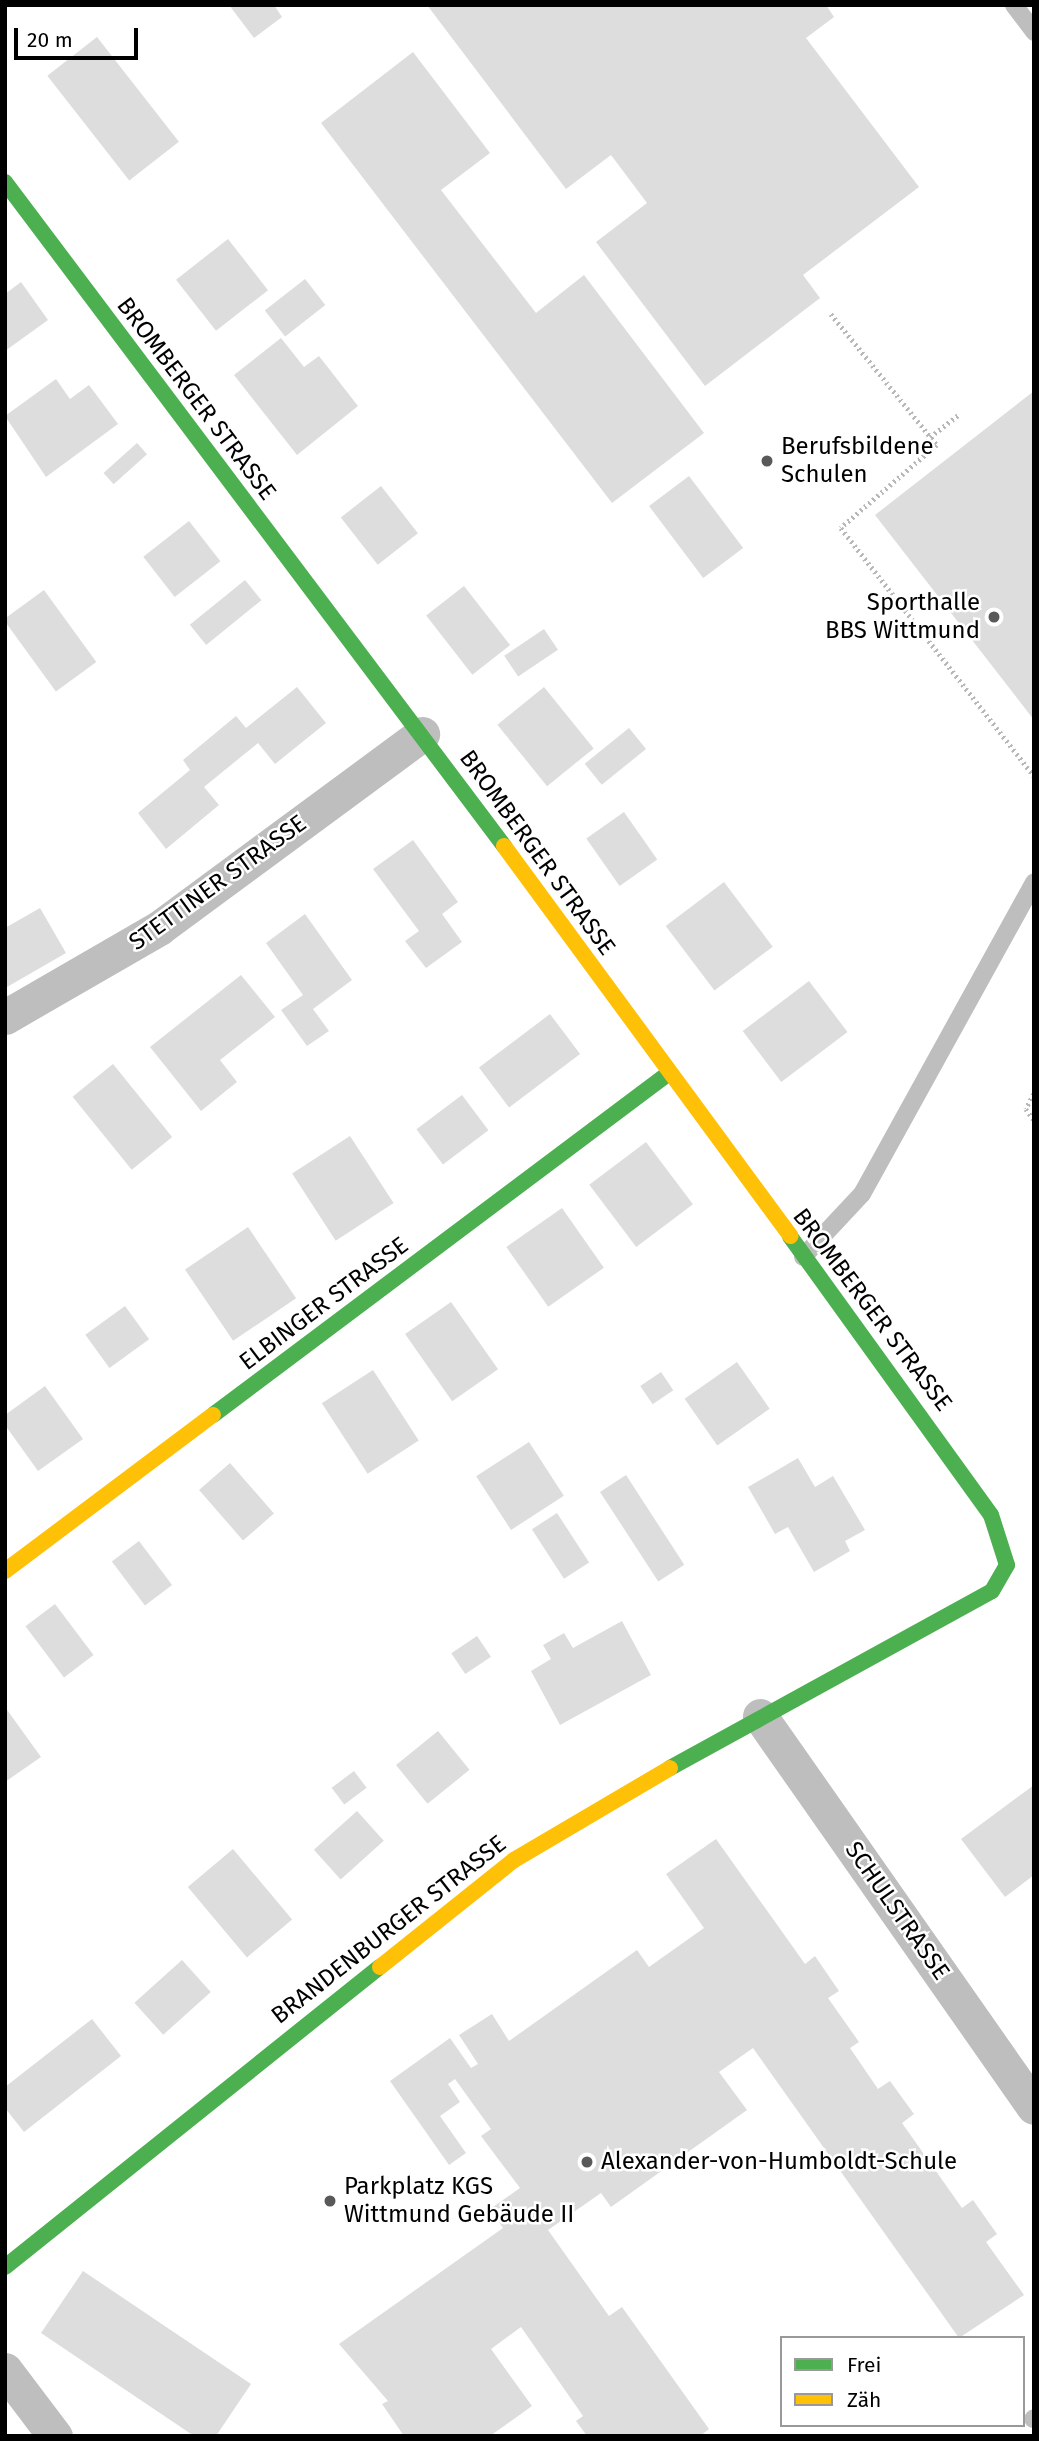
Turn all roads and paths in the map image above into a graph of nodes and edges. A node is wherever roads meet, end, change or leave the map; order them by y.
1 (1014, 5) edge
2 (1034, 32) edge
3 (5, 182) edge
4 (831, 314) dead end
5 (958, 414) dead end
6 (930, 437) junction
7 (422, 734) junction
8 (1034, 776) edge
9 (1034, 882) edge
10 (5, 1017) edge
11 (669, 1073) junction
12 (1034, 1094) edge
13 (1034, 1120) edge
14 (803, 1257) junction
15 (1007, 1565) joint
16 (5, 1571) edge
17 (760, 1716) junction
18 (1034, 2107) edge
19 (5, 2267) edge
20 (5, 2370) edge
21 (55, 2436) edge

1 - 2 lane
3 - 7 street, BROMBERGER STRASSE
4 - 6 path
5 - 6 path
6 - 8 path
7 - 10 street, STETTINER STRASSE
7 - 11 street, BROMBERGER STRASSE
9 - 14 lane
11 - 14 street, BROMBERGER STRASSE
11 - 16 street, ELBINGER STRASSE
12 - 13 path
14 - 15 street, BROMBERGER STRASSE
15 - 17 street, BRANDENBURGER STRASSE
17 - 18 street, SCHULSTRASSE
17 - 19 street, BRANDENBURGER STRASSE
20 - 21 street

